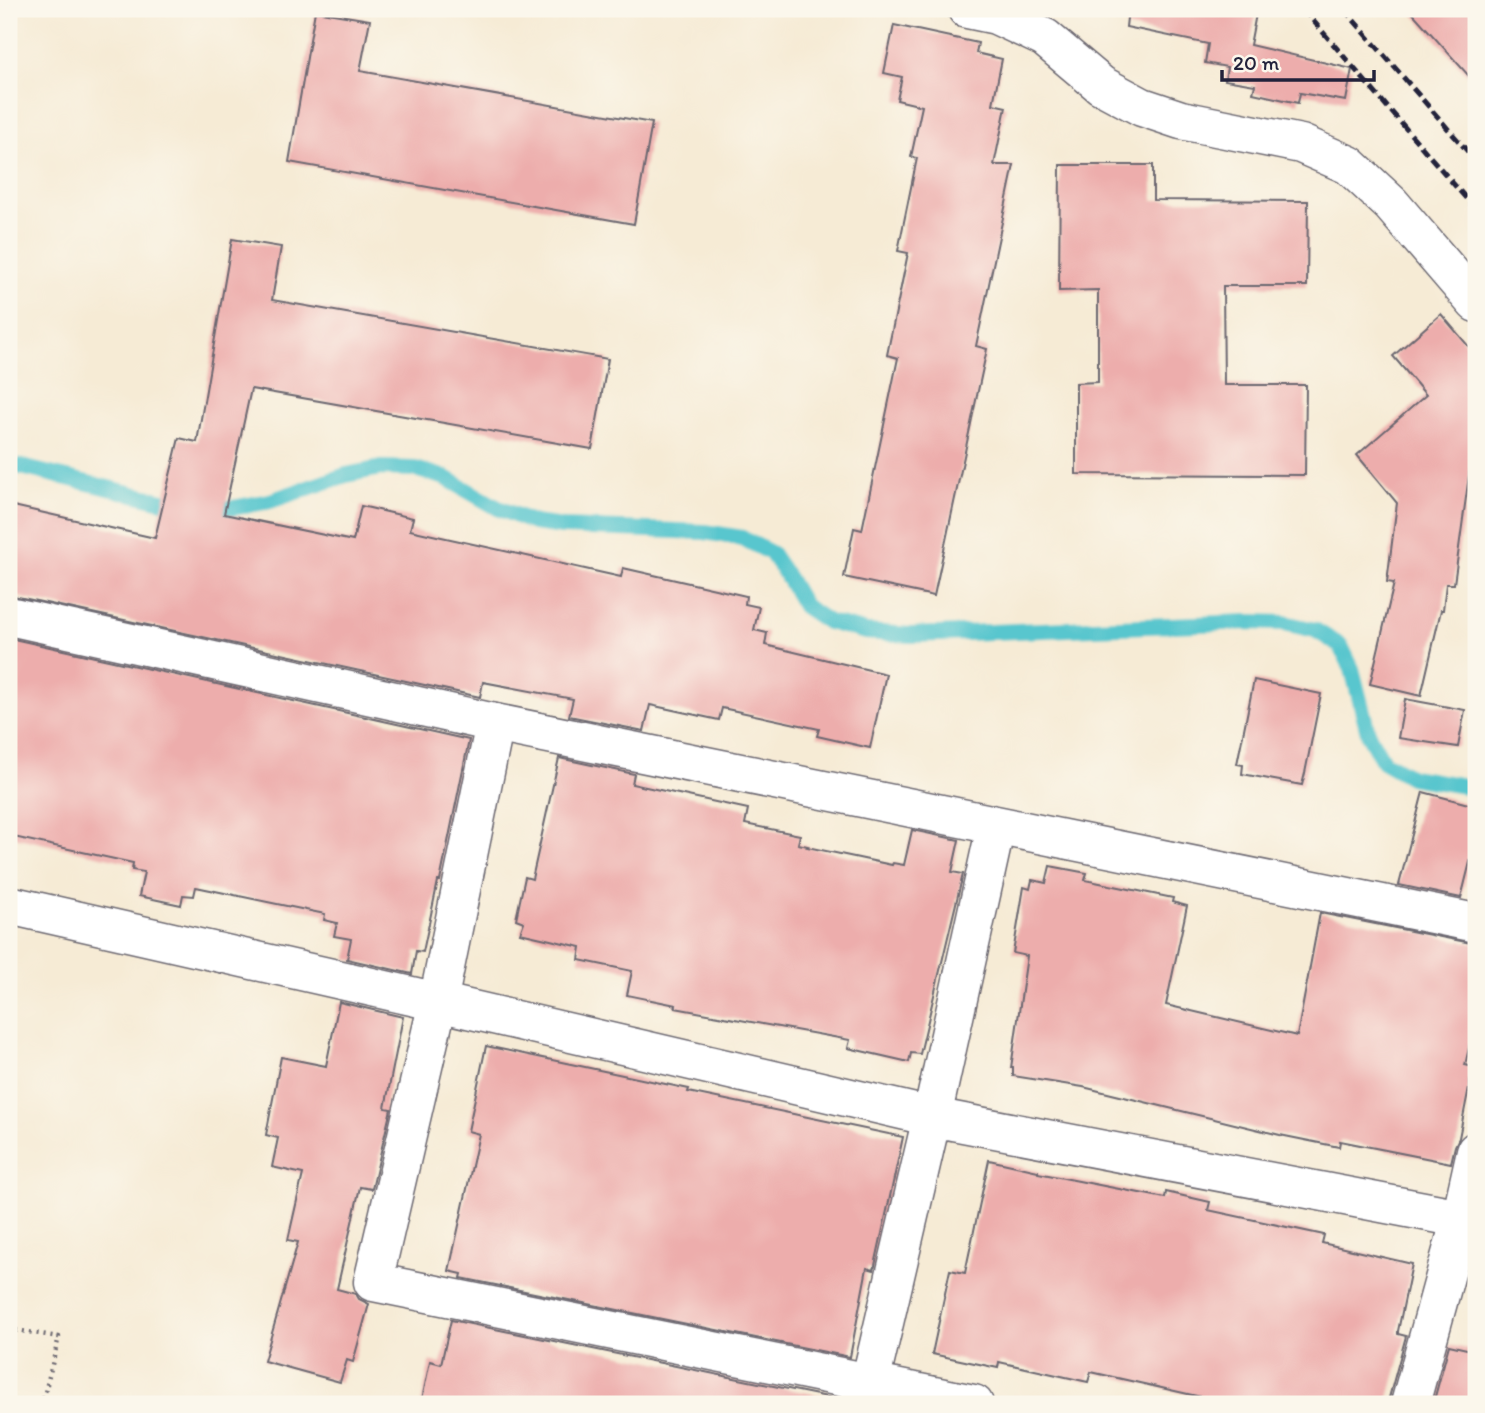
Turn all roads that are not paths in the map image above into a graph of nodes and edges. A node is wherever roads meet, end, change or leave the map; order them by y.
1 (967, 9) edge
2 (1476, 303) edge
3 (9, 616) edge
4 (495, 723) junction
5 (996, 826) junction
6 (9, 905) edge
7 (1476, 923) edge
8 (438, 1002) junction
9 (932, 1117) junction
10 (1476, 1151) edge
11 (1469, 1219) edge
12 (870, 1383) junction
13 (974, 1404) edge
14 (1410, 1404) edge

1 - 2 street
3 - 4 street
4 - 5 street
4 - 8 street
5 - 7 street
5 - 9 street
6 - 8 street
8 - 9 street
8 - 12 street
9 - 11 street
9 - 12 street
10 - 11 street
11 - 14 street
12 - 13 street

